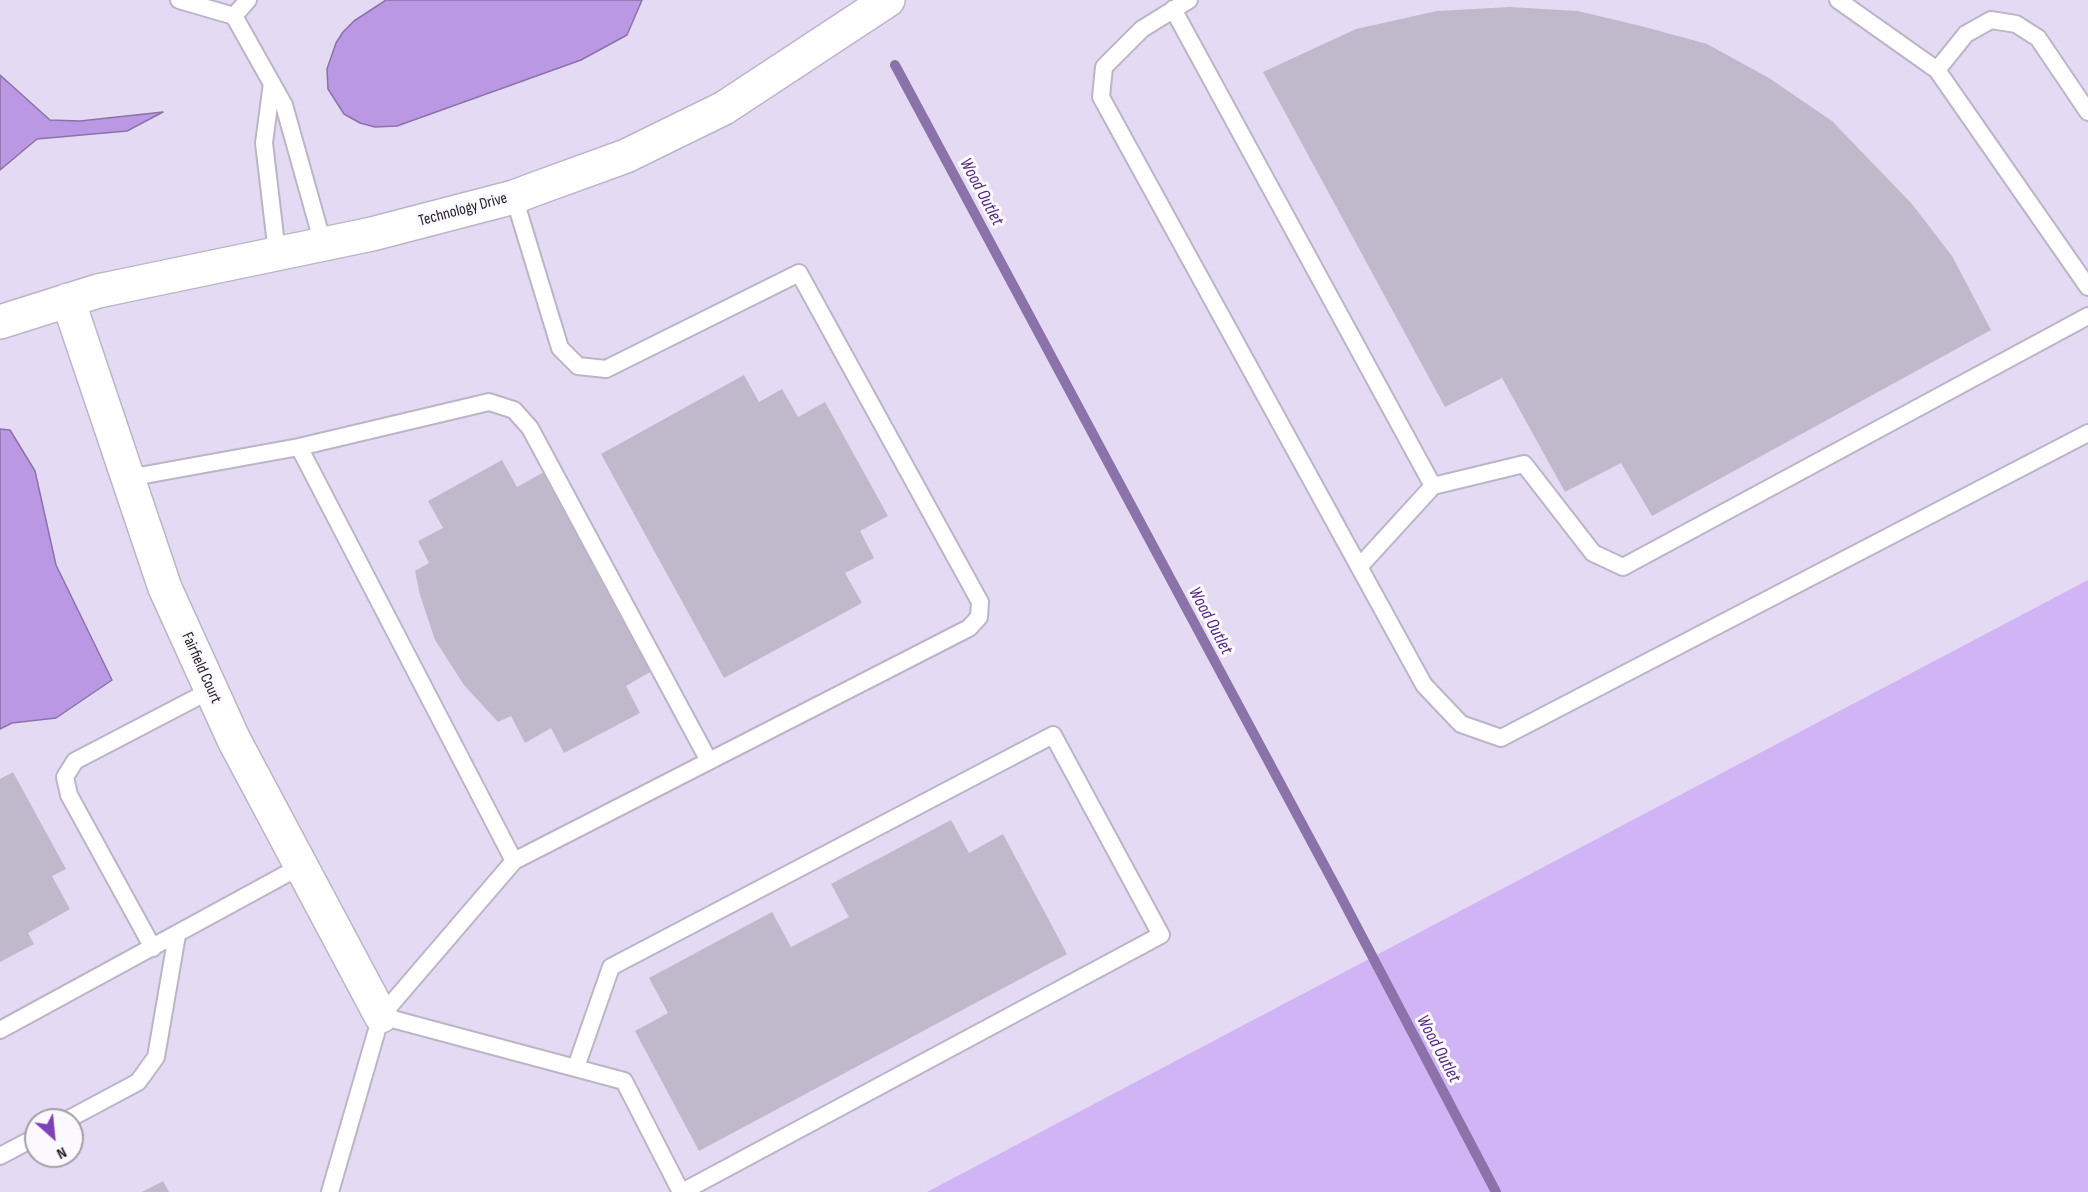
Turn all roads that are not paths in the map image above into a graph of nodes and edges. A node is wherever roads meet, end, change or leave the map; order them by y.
1 (179, 0) edge
2 (248, 0) edge
3 (888, 0) edge
4 (1189, 0) edge
5 (1838, 0) edge
6 (1173, 9) junction
7 (234, 16) junction
8 (1937, 70) junction
9 (272, 83) junction
10 (2088, 112) edge
11 (514, 197) junction
12 (323, 244) junction
13 (277, 253) junction
14 (2088, 287) edge
15 (68, 300) junction
16 (2088, 316) edge
17 (0, 322) edge
18 (2088, 433) edge
19 (299, 447) junction
20 (128, 478) junction
21 (1433, 486) junction
22 (1359, 567) junction
23 (211, 690) junction
24 (709, 761) junction
25 (514, 861) junction
26 (301, 866) junction
27 (177, 935) junction
28 (153, 948) junction
29 (381, 1016) junction
30 (0, 1030) edge
31 (576, 1067) junction
32 (84, 1111) edge
33 (24, 1143) edge
34 (0, 1156) edge
35 (330, 1192) edge
36 (681, 1192) edge

1 - 7 lane
2 - 7 lane
3 - 11 street, Technology Drive
4 - 6 lane
5 - 8 lane
6 - 21 lane
6 - 22 lane
7 - 9 lane
8 - 10 lane
8 - 14 lane
9 - 12 lane
9 - 13 lane
11 - 12 street, Technology Drive
11 - 24 lane
12 - 13 street, Technology Drive
13 - 15 street, Technology Drive
15 - 17 street, Technology Drive
15 - 20 street, Fairfield Court
16 - 21 lane
18 - 22 lane
19 - 20 lane
19 - 24 lane
19 - 25 lane
20 - 23 street, Fairfield Court
21 - 22 lane
23 - 26 street, Fairfield Court
23 - 28 lane
24 - 25 lane
25 - 29 lane
26 - 27 lane
26 - 29 street, Fairfield Court
27 - 28 lane
27 - 32 lane
28 - 30 lane
29 - 31 lane
29 - 35 lane
31 - 36 lane
31 - 36 lane
33 - 34 lane

